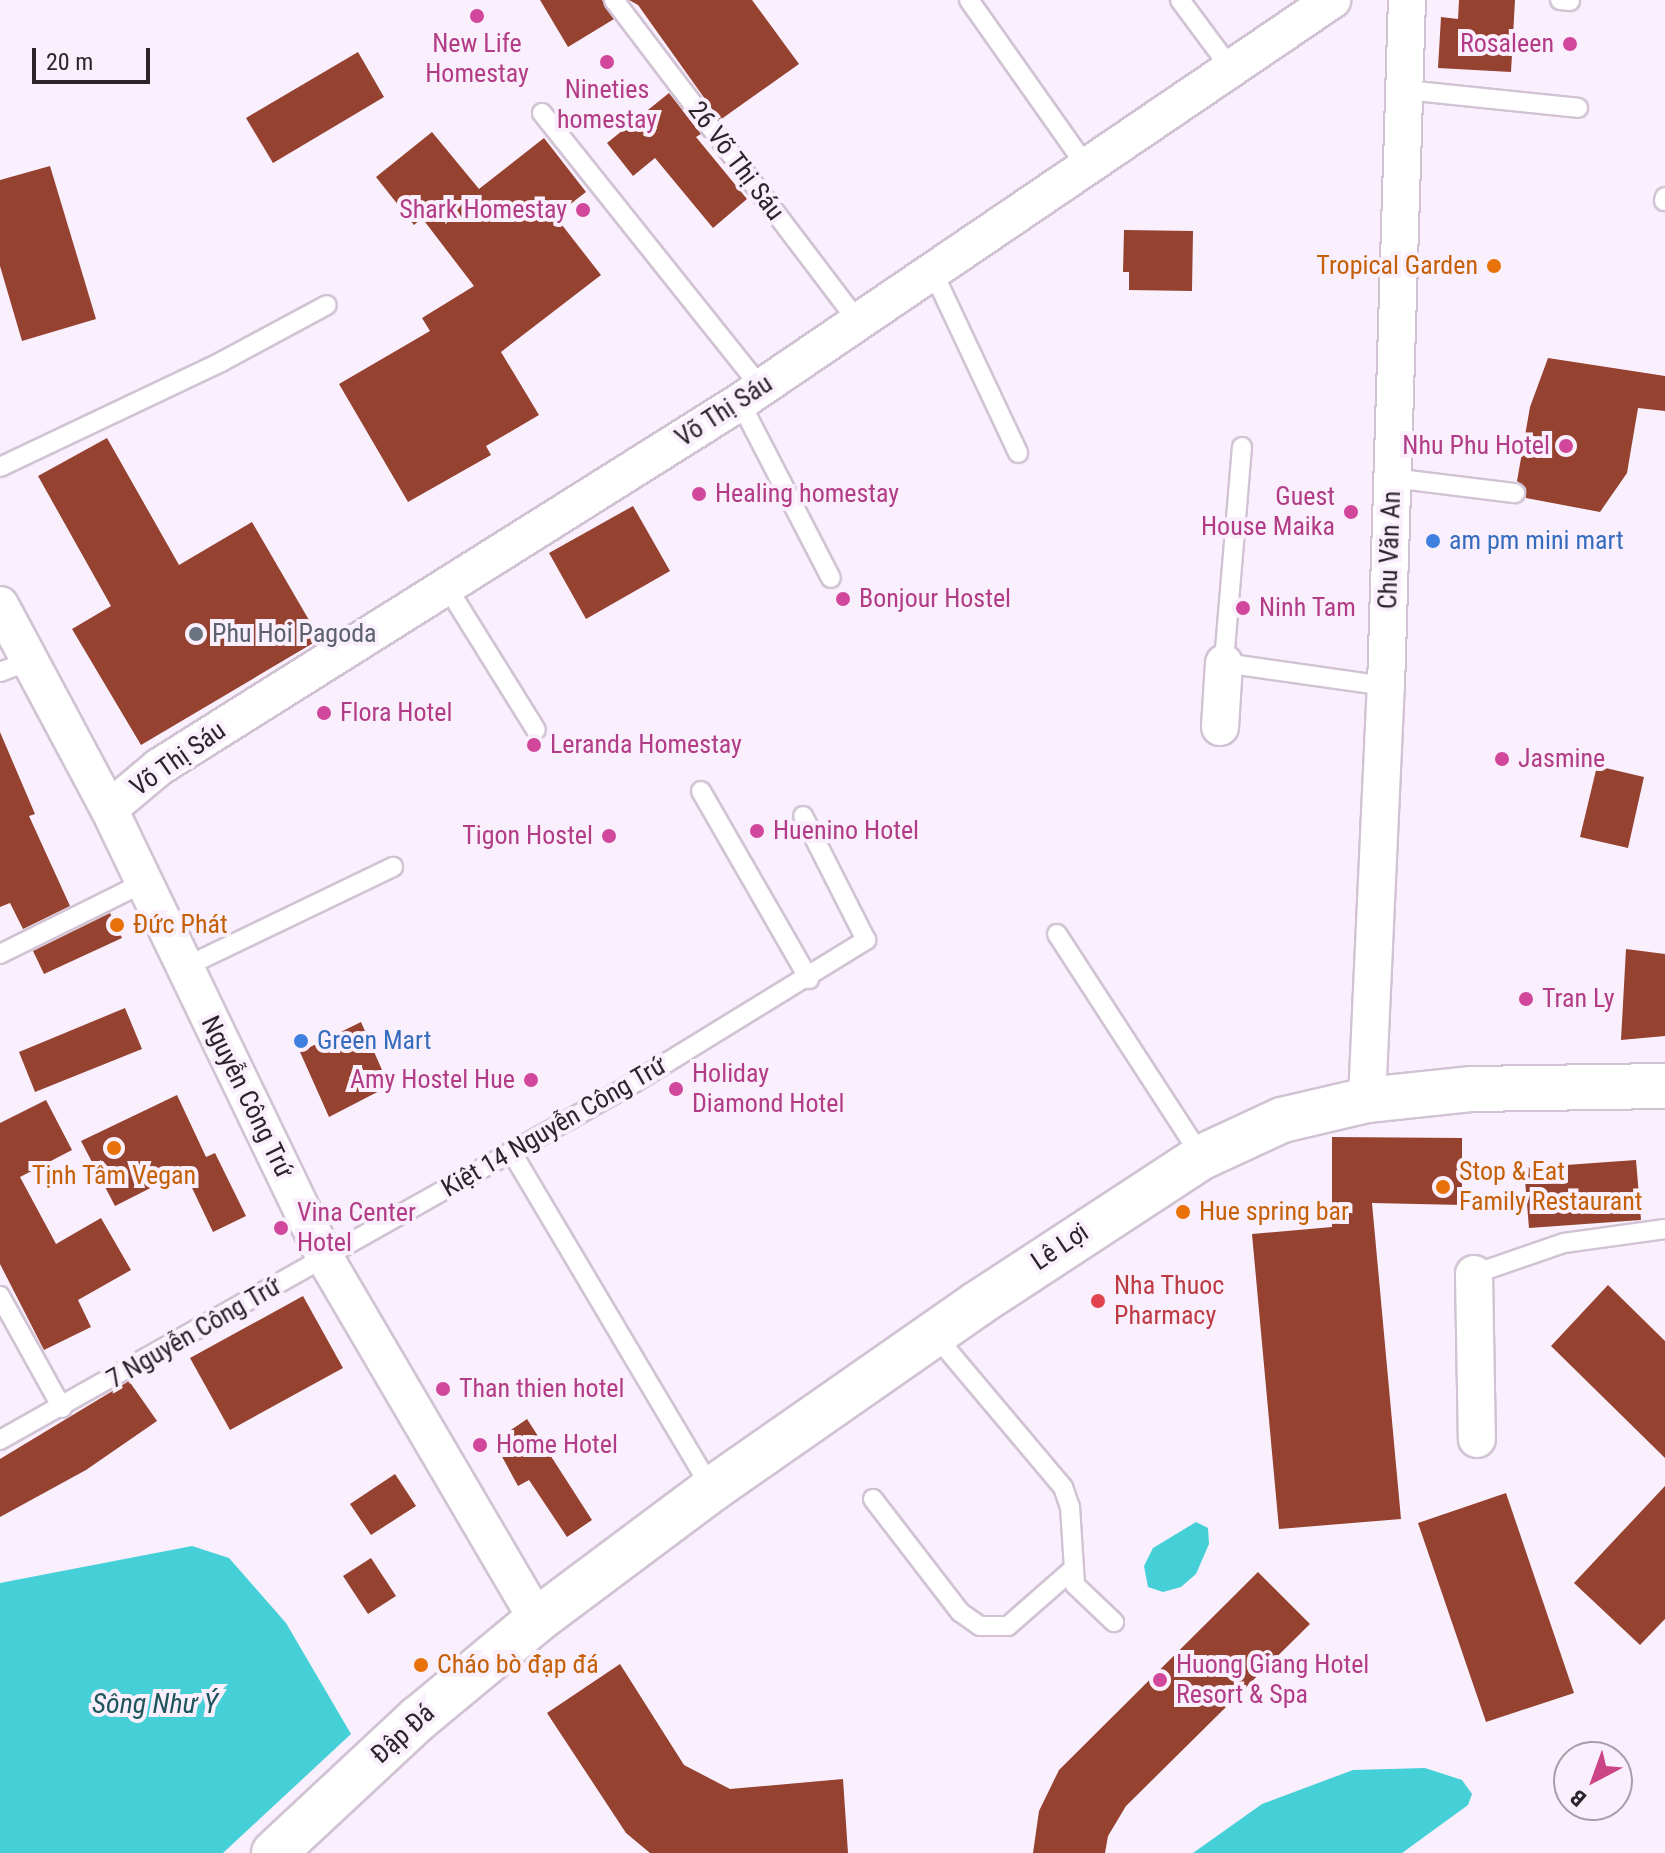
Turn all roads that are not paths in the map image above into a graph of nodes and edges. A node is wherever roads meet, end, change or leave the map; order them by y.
1 (614, 0) edge
2 (969, 0) edge
3 (1180, 0) edge
4 (1332, 0) edge
5 (1407, 0) edge
6 (1232, 70) junction
7 (1405, 90) junction
8 (1578, 108) dead end
9 (542, 113) dead end
10 (1088, 169) junction
11 (933, 272) junction
12 (327, 305) dead end
13 (858, 321) junction
14 (750, 394) junction
15 (1242, 447) dead end
16 (1018, 453) dead end
17 (0, 467) edge
18 (1392, 478) junction
19 (1515, 493) dead end
20 (831, 578) dead end
21 (447, 587) junction
22 (0, 605) edge
23 (1224, 663) junction
24 (14, 666) edge
25 (1386, 686) junction
26 (1220, 727) dead end
27 (536, 730) dead end
28 (701, 791) dead end
29 (109, 809) junction
30 (803, 816) dead end
31 (393, 867) dead end
32 (143, 883) junction
33 (1057, 934) dead end
34 (0, 954) edge
35 (185, 967) junction
36 (809, 979) junction
37 (1665, 1086) edge
38 (1367, 1100) junction
39 (511, 1151) junction
40 (1202, 1157) junction
41 (1665, 1229) edge
42 (325, 1258) junction
43 (1474, 1274) joint
44 (0, 1296) edge
45 (934, 1334) junction
46 (62, 1408) junction
47 (1477, 1439) dead end
48 (0, 1440) edge
49 (712, 1489) junction
50 (873, 1499) dead end
51 (1072, 1570) junction
52 (537, 1620) junction
53 (1114, 1622) dead end
54 (274, 1853) edge

1 - 13 lane, 26 Võ Thị Sáu
2 - 10 lane
3 - 6 lane
4 - 6 street, Võ Thị Sáu
5 - 7 street, Chu Văn An
6 - 10 street, Võ Thị Sáu
7 - 8 lane
7 - 18 street, Chu Văn An
9 - 14 lane
10 - 11 street, Võ Thị Sáu
11 - 13 street, Võ Thị Sáu
11 - 16 lane
12 - 17 lane
13 - 14 street, Võ Thị Sáu
14 - 20 lane
14 - 21 street, Võ Thị Sáu
15 - 23 lane
18 - 19 lane
18 - 25 street, Chu Văn An
21 - 27 lane
21 - 29 street, Võ Thị Sáu
22 - 24 street, Nguyễn Công Trứ
23 - 25 lane
23 - 26 street
24 - 29 street, Nguyễn Công Trứ
25 - 38 street, Chu Văn An
28 - 36 lane
29 - 32 street, Nguyễn Công Trứ
30 - 36 lane, Kiệt 14 Nguyễn Công Trứ
31 - 35 lane
32 - 34 lane
32 - 35 street, Nguyễn Công Trứ
33 - 40 lane
35 - 42 street, Nguyễn Công Trứ
36 - 39 lane, Kiệt 14 Nguyễn Công Trứ
37 - 38 main road, Lê Lợi
38 - 40 main road, Lê Lợi
39 - 42 lane, Kiệt 14 Nguyễn Công Trứ
39 - 49 lane
40 - 45 main road, Lê Lợi
41 - 43 lane
42 - 46 lane, 7 Nguyễn Công Trứ
42 - 52 street, Nguyễn Công Trứ
43 - 47 street
44 - 46 lane
45 - 49 main road, Lê Lợi
45 - 51 lane
46 - 48 lane, 7 Nguyễn Công Trứ
49 - 52 main road, Lê Lợi
50 - 51 lane
51 - 53 lane
52 - 54 main road, Đập Đá

